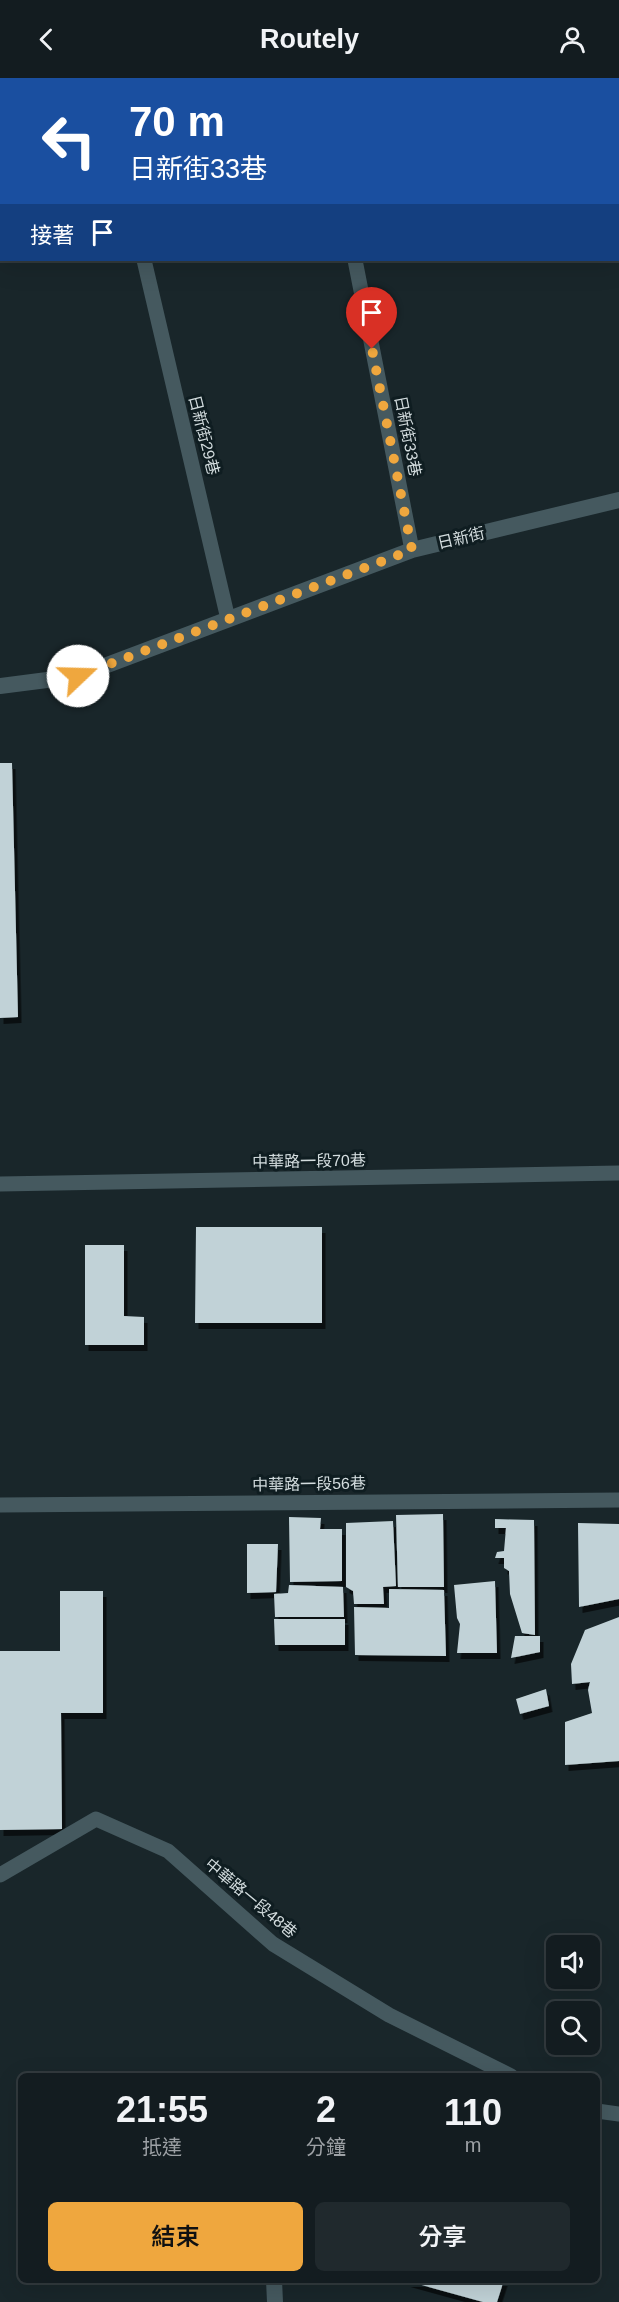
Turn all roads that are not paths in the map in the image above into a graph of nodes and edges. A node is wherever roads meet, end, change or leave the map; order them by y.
1 (144, 261) edge
2 (354, 261) edge
3 (619, 500) edge
4 (412, 550) junction
5 (228, 619) junction
6 (0, 686) edge
7 (619, 1173) edge
8 (0, 1184) edge
9 (619, 1500) edge
10 (0, 1505) edge
11 (0, 1875) edge
12 (505, 2073) edge
13 (600, 2111) edge
14 (619, 2114) edge
15 (274, 2283) edge
16 (275, 2302) edge

1 - 5 lane, 日新街29巷
2 - 4 lane, 日新街33巷
3 - 4 street, 日新街
4 - 5 street, 日新街
5 - 6 street, 日新街
7 - 8 lane, 中華路一段70巷
9 - 10 lane, 中華路一段56巷
11 - 12 lane, 中華路一段48巷
13 - 14 lane
15 - 16 street

